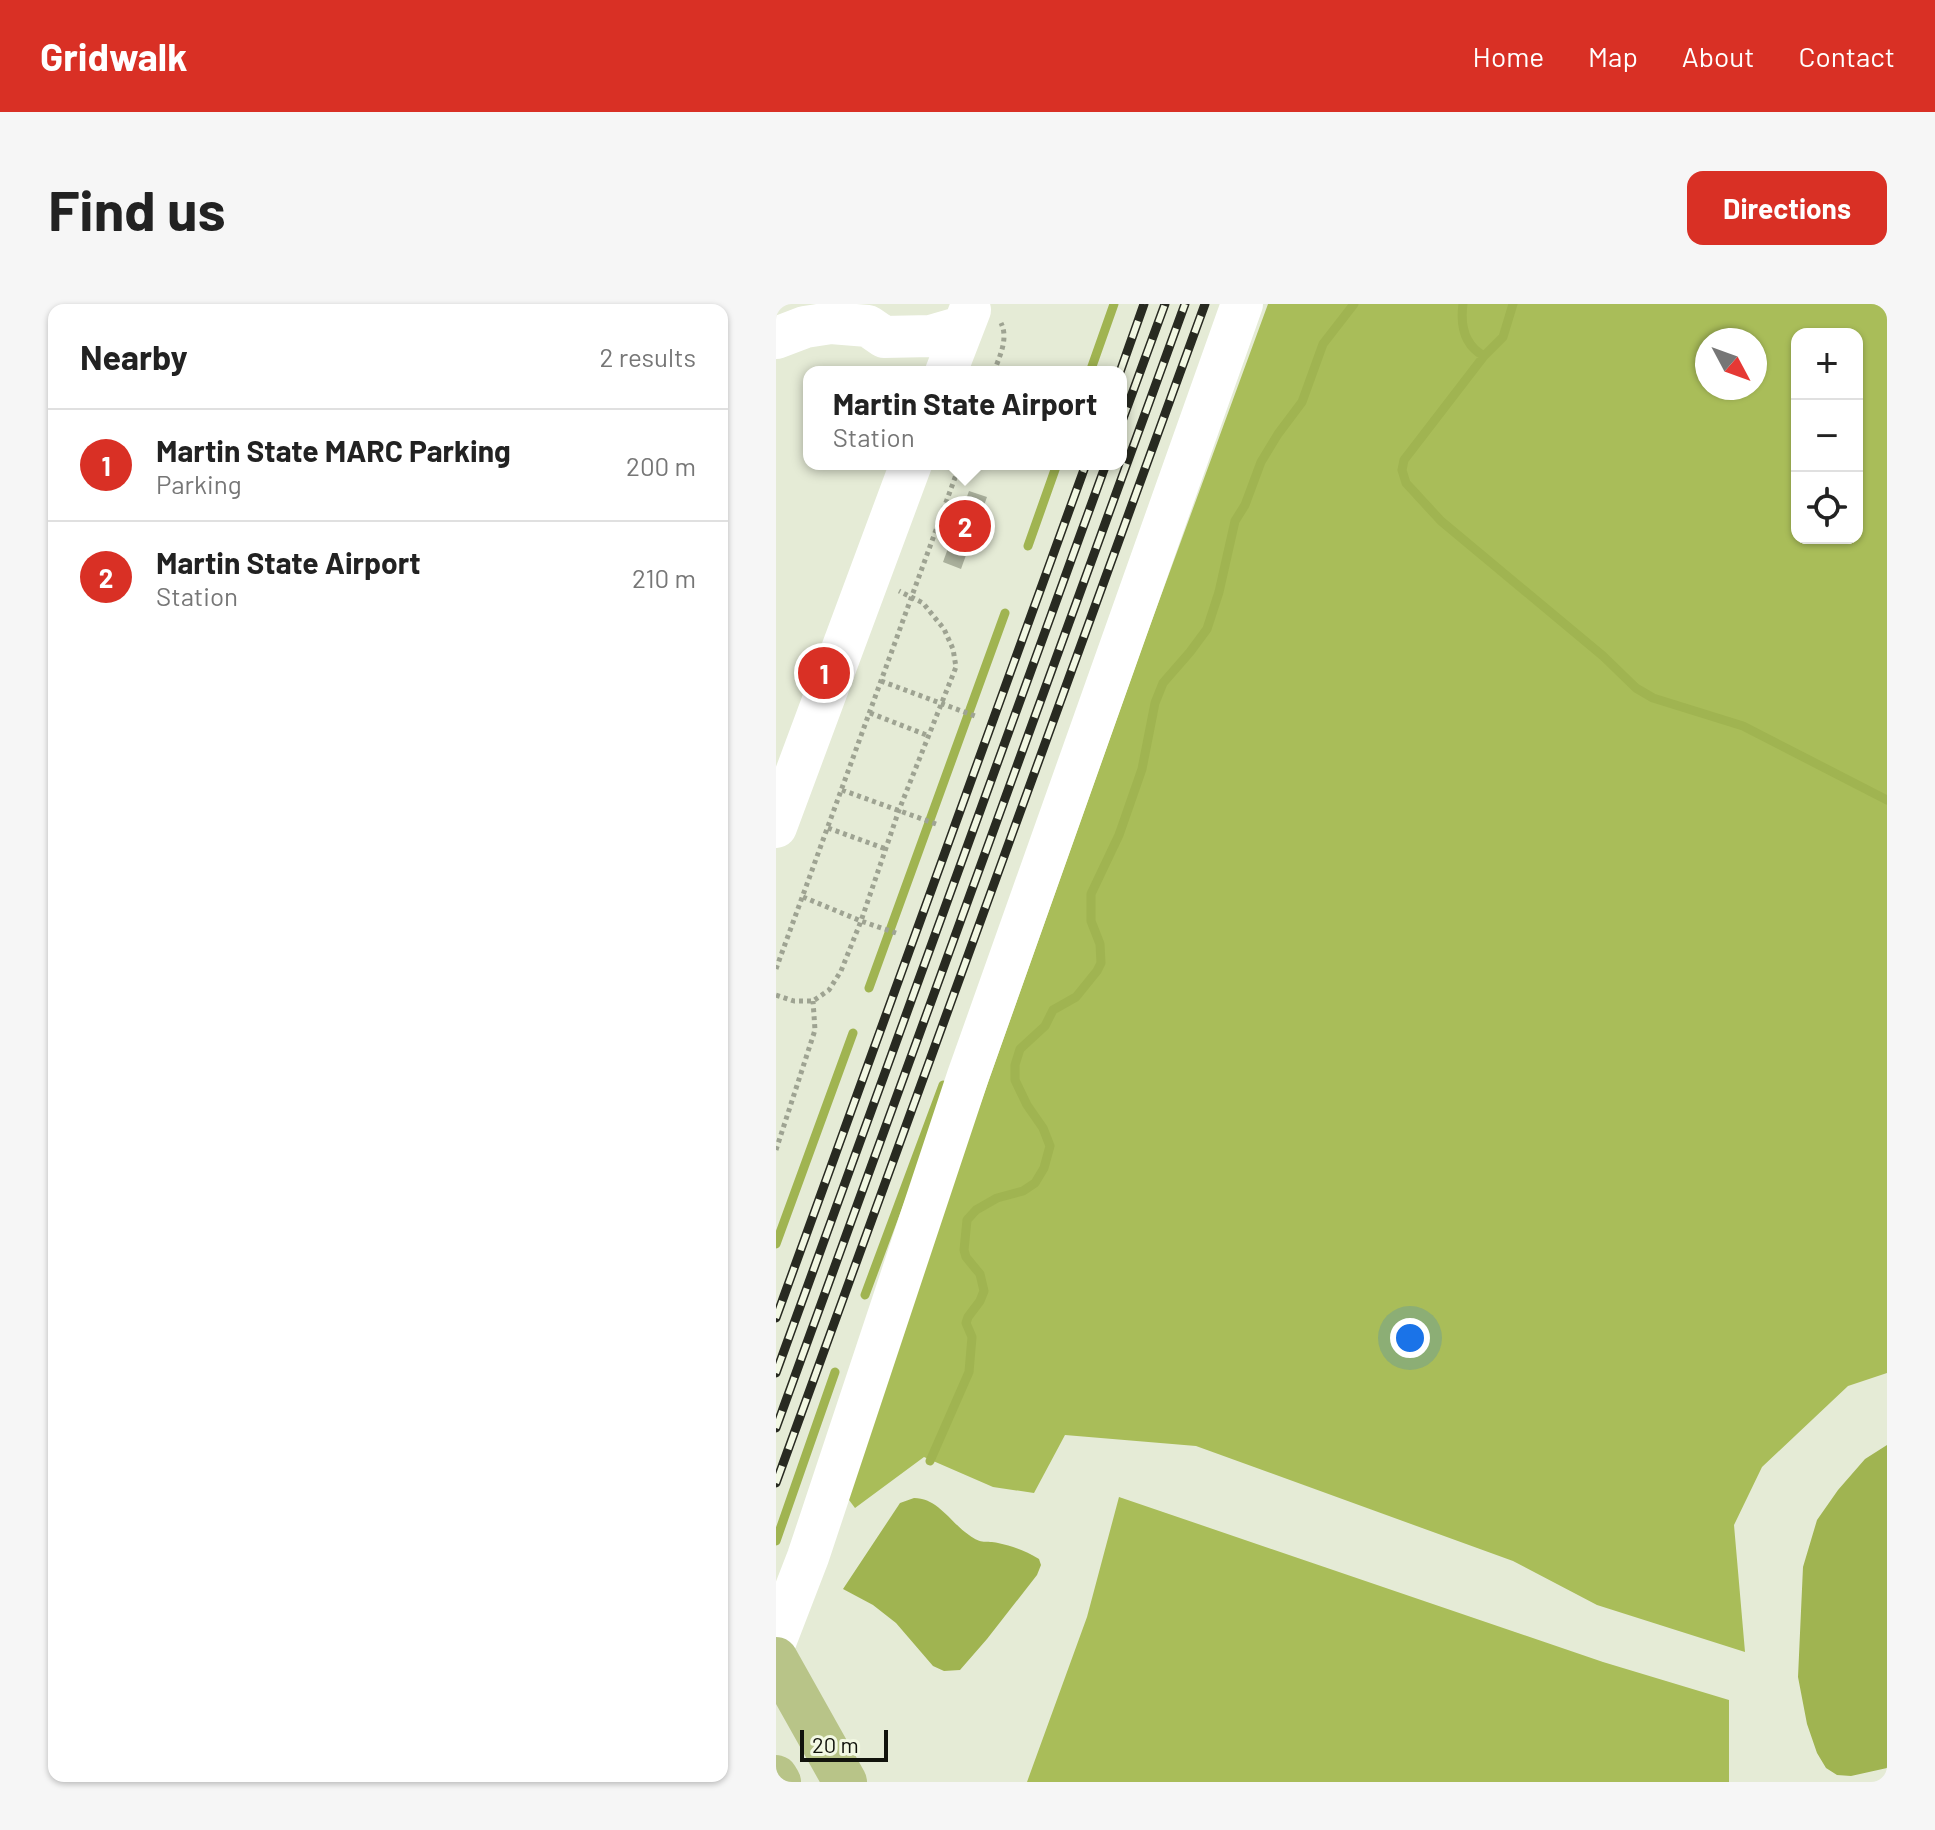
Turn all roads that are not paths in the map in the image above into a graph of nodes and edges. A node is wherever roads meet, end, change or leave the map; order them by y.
1 (926, 304) edge
2 (1242, 304) edge
3 (967, 316) edge
4 (868, 326) junction
5 (776, 338) edge
6 (948, 366) edge
7 (909, 470) edge
8 (776, 827) edge
9 (776, 1640) edge
10 (776, 1659) edge
11 (845, 1782) edge

1 - 4 lane
2 - 9 lane
3 - 4 lane
3 - 6 lane
4 - 5 lane
7 - 8 lane
10 - 11 main road

